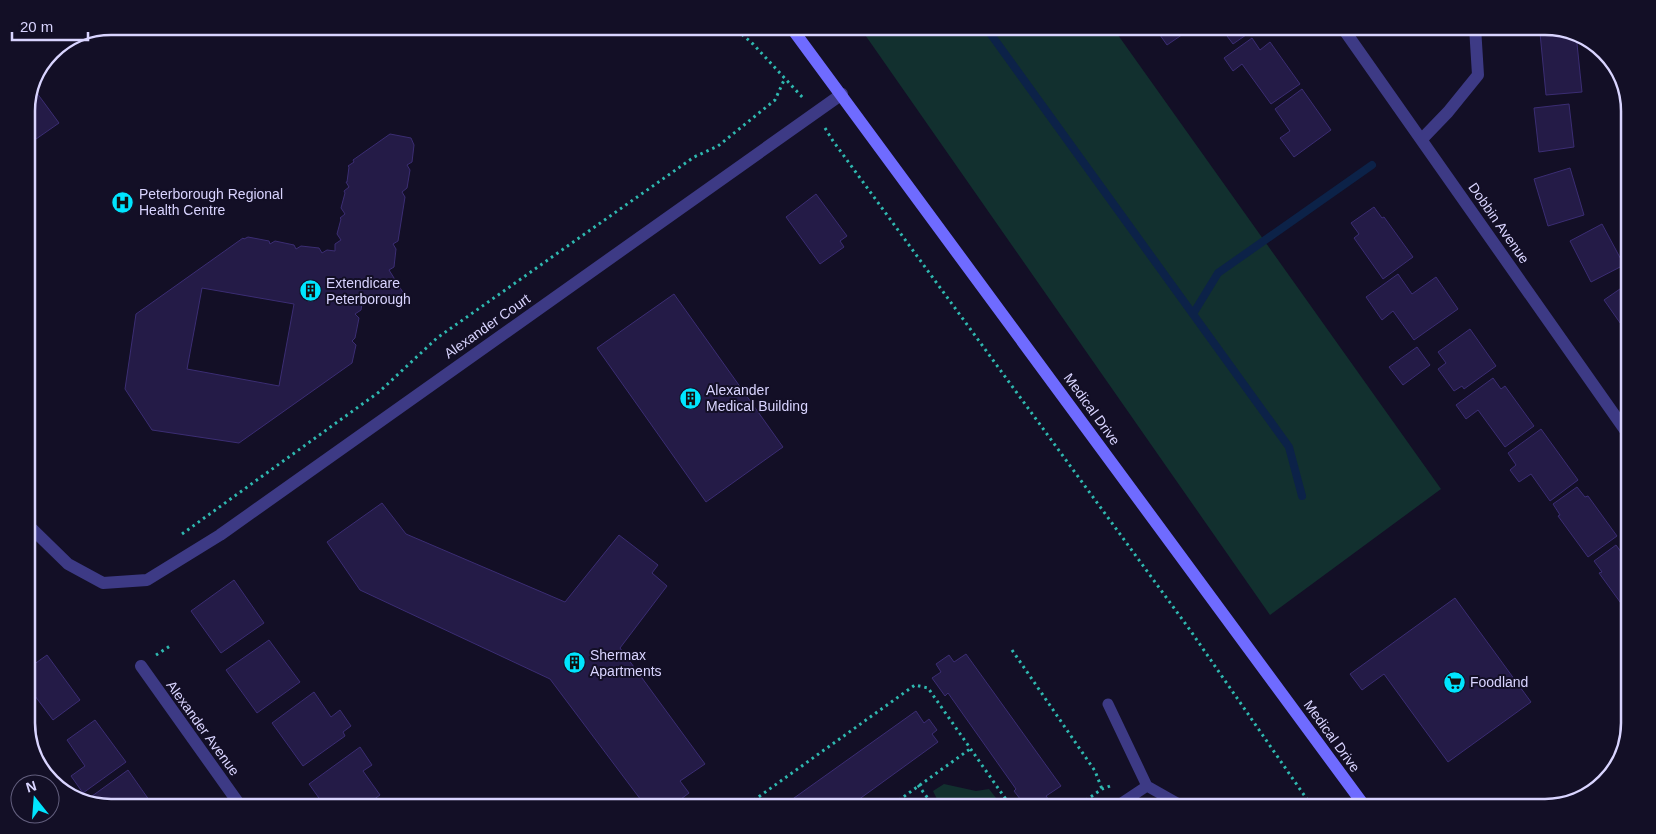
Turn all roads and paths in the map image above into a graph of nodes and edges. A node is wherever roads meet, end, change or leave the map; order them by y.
1 (743, 35) edge
2 (797, 35) edge
3 (1348, 35) edge
4 (1476, 35) edge
5 (785, 78) junction
6 (842, 94) junction
7 (816, 112) junction
8 (1422, 140) junction
9 (1621, 424) edge
10 (35, 532) edge
11 (176, 538) dead end
12 (1012, 650) dead end
13 (141, 666) dead end
14 (1108, 704) dead end
15 (970, 749) junction
16 (918, 785) junction
17 (1147, 786) junction
18 (1102, 789) dead end
19 (236, 799) edge
20 (755, 799) edge
21 (900, 799) edge
22 (928, 799) edge
23 (1006, 799) edge
24 (1128, 799) edge
25 (1170, 799) edge
26 (1308, 799) edge
27 (1359, 799) edge

1 - 5 path
2 - 6 main road, Medical Drive
3 - 8 street, Dobbin Avenue
4 - 8 street
5 - 7 path
5 - 11 path
6 - 7 street, Alexander Court
6 - 27 main road, Medical Drive
7 - 10 street, Alexander Court
7 - 26 path
8 - 9 street, Dobbin Avenue
12 - 18 path
13 - 19 street, Alexander Avenue
14 - 17 lane
15 - 16 path
15 - 20 path
15 - 23 path
16 - 21 path
16 - 22 path
17 - 24 lane
17 - 25 lane

